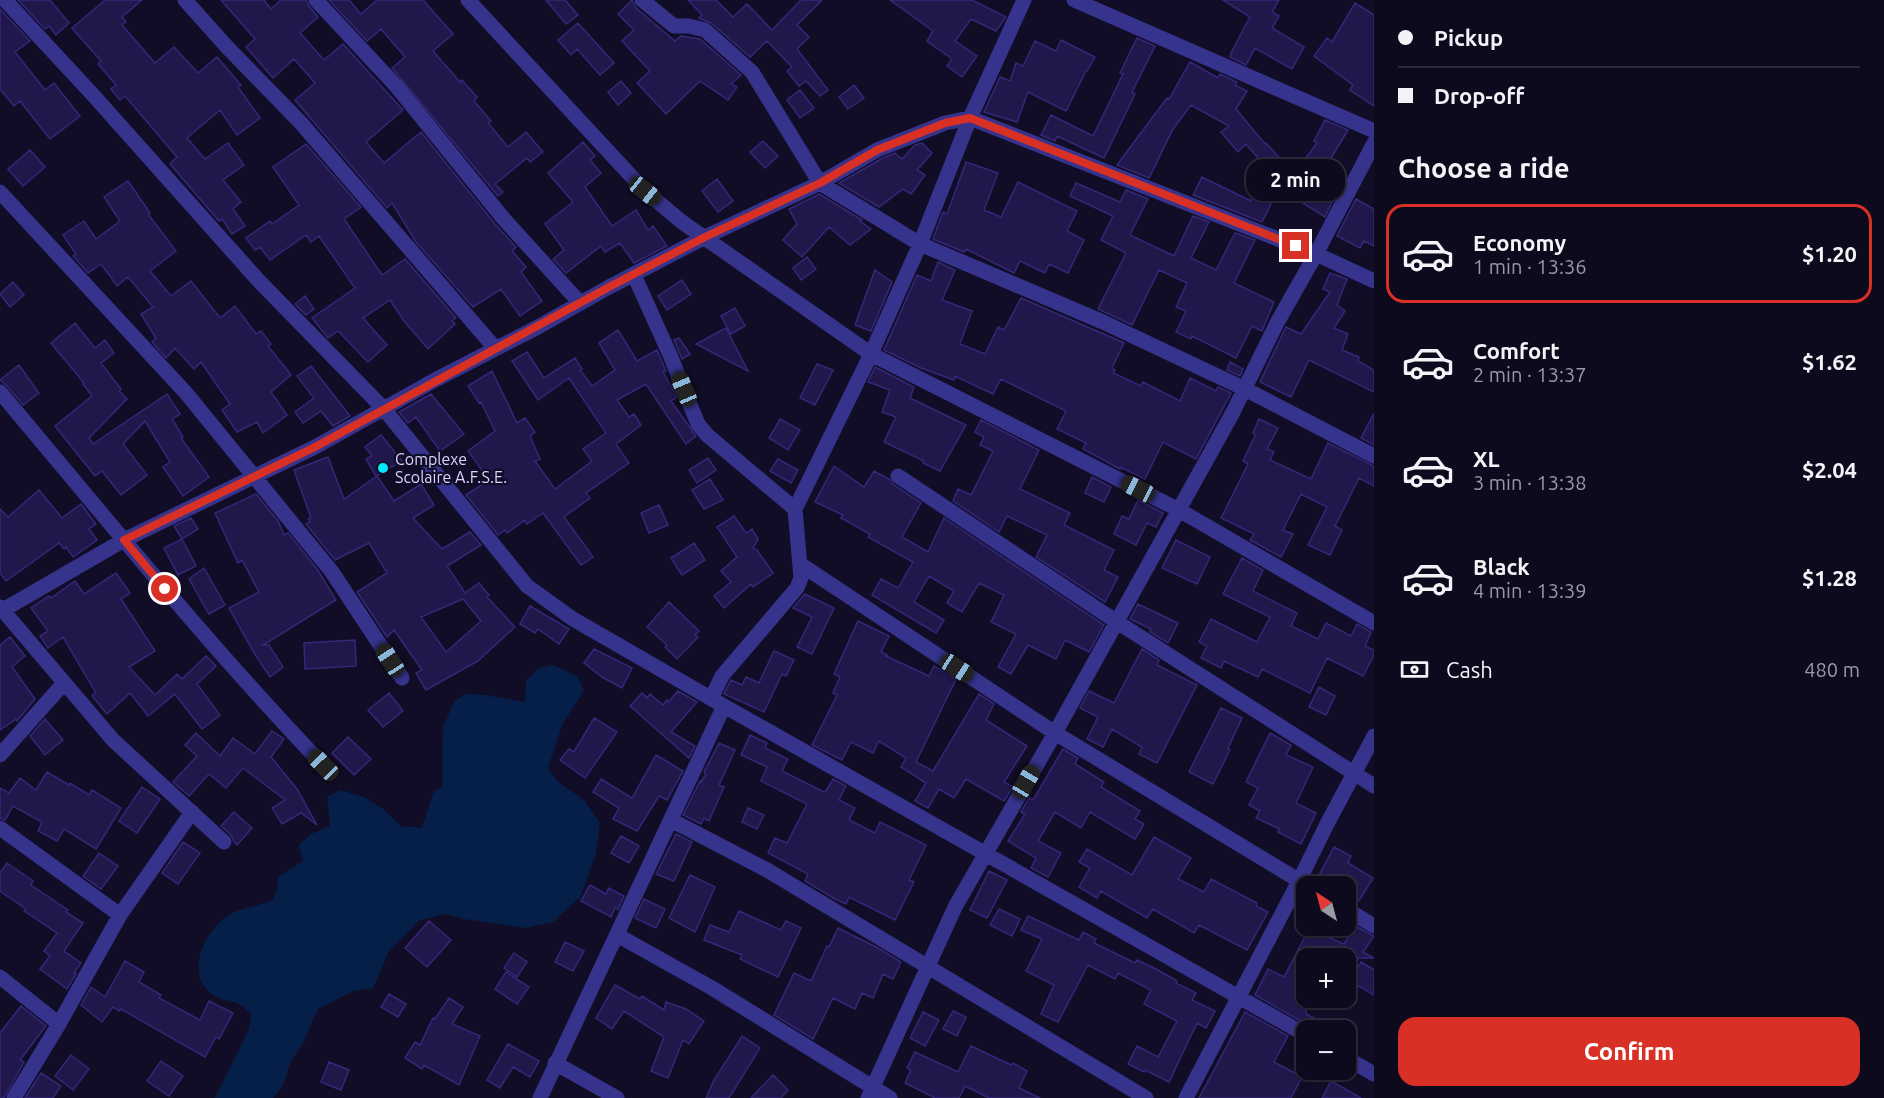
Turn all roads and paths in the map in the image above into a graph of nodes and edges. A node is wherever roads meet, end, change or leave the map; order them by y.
1 (5, 0) edge
2 (185, 0) edge
3 (316, 0) edge
4 (468, 0) edge
5 (642, 0) edge
6 (1024, 0) edge
7 (1074, 0) edge
8 (970, 118) junction
9 (1374, 131) edge
10 (1374, 143) edge
11 (820, 183) junction
12 (0, 192) edge
13 (705, 237) junction
14 (920, 244) junction
15 (1317, 254) junction
16 (634, 275) junction
17 (1374, 281) edge
18 (580, 303) junction
19 (495, 348) junction
20 (871, 354) junction
21 (1245, 388) junction
22 (0, 392) edge
23 (384, 409) junction
24 (1374, 456) edge
25 (254, 476) junction
26 (898, 476) dead end
27 (795, 510) junction
28 (1179, 510) junction
29 (124, 540) junction
30 (800, 564) junction
31 (2, 609) edge
32 (1117, 622) junction
33 (1374, 623) edge
34 (402, 678) dead end
35 (64, 683) junction
36 (718, 702) junction
37 (1055, 733) junction
38 (1374, 736) edge
39 (0, 755) edge
40 (323, 765) dead end
41 (1354, 774) junction
42 (1374, 786) edge
43 (192, 812) junction
44 (671, 820) junction
45 (0, 828) edge
46 (224, 842) dead end
47 (986, 853) junction
48 (1307, 876) edge
49 (1296, 879) edge
50 (1296, 898) edge
51 (120, 915) junction
52 (1356, 915) edge
53 (1374, 926) edge
54 (617, 935) junction
55 (928, 968) junction
56 (0, 977) edge
57 (1239, 996) junction
58 (59, 1024) junction
59 (1296, 1029) edge
60 (555, 1063) junction
61 (1356, 1064) edge
62 (1374, 1074) edge
63 (871, 1093) edge
64 (14, 1098) edge
65 (540, 1098) edge
66 (617, 1098) edge
67 (890, 1098) edge
68 (1146, 1098) edge
69 (1186, 1098) edge

1 - 23 street
2 - 19 street
3 - 18 street
4 - 13 street
5 - 11 street
6 - 8 street
7 - 9 street
8 - 11 street
8 - 14 street
8 - 15 street
10 - 15 street
11 - 13 street
11 - 14 street
12 - 25 street
13 - 16 street
13 - 20 street
14 - 20 street
14 - 21 street
15 - 17 street
15 - 21 street
16 - 18 street
16 - 27 street
18 - 19 street
19 - 23 street
20 - 27 street
20 - 28 street
21 - 24 street
21 - 28 street
22 - 29 street
23 - 25 street
23 - 36 street
25 - 29 street
25 - 34 street
26 - 32 street
27 - 30 street
28 - 32 street
28 - 33 street
29 - 31 street
29 - 40 street
30 - 36 street
30 - 37 street
31 - 35 street
32 - 37 street
32 - 41 street
35 - 39 street
35 - 43 street
36 - 44 street
36 - 47 street
37 - 47 street
37 - 49 street
38 - 41 street
41 - 42 street
41 - 48 street
43 - 46 street
43 - 51 street
44 - 54 street
44 - 55 street
45 - 51 street
47 - 55 street
47 - 57 street
50 - 57 street
51 - 58 street
52 - 53 street
54 - 60 street
54 - 63 street
55 - 63 street
55 - 68 street
56 - 58 street
57 - 59 street
57 - 69 street
58 - 64 street
60 - 65 street
60 - 66 street
61 - 62 street
63 - 67 street

